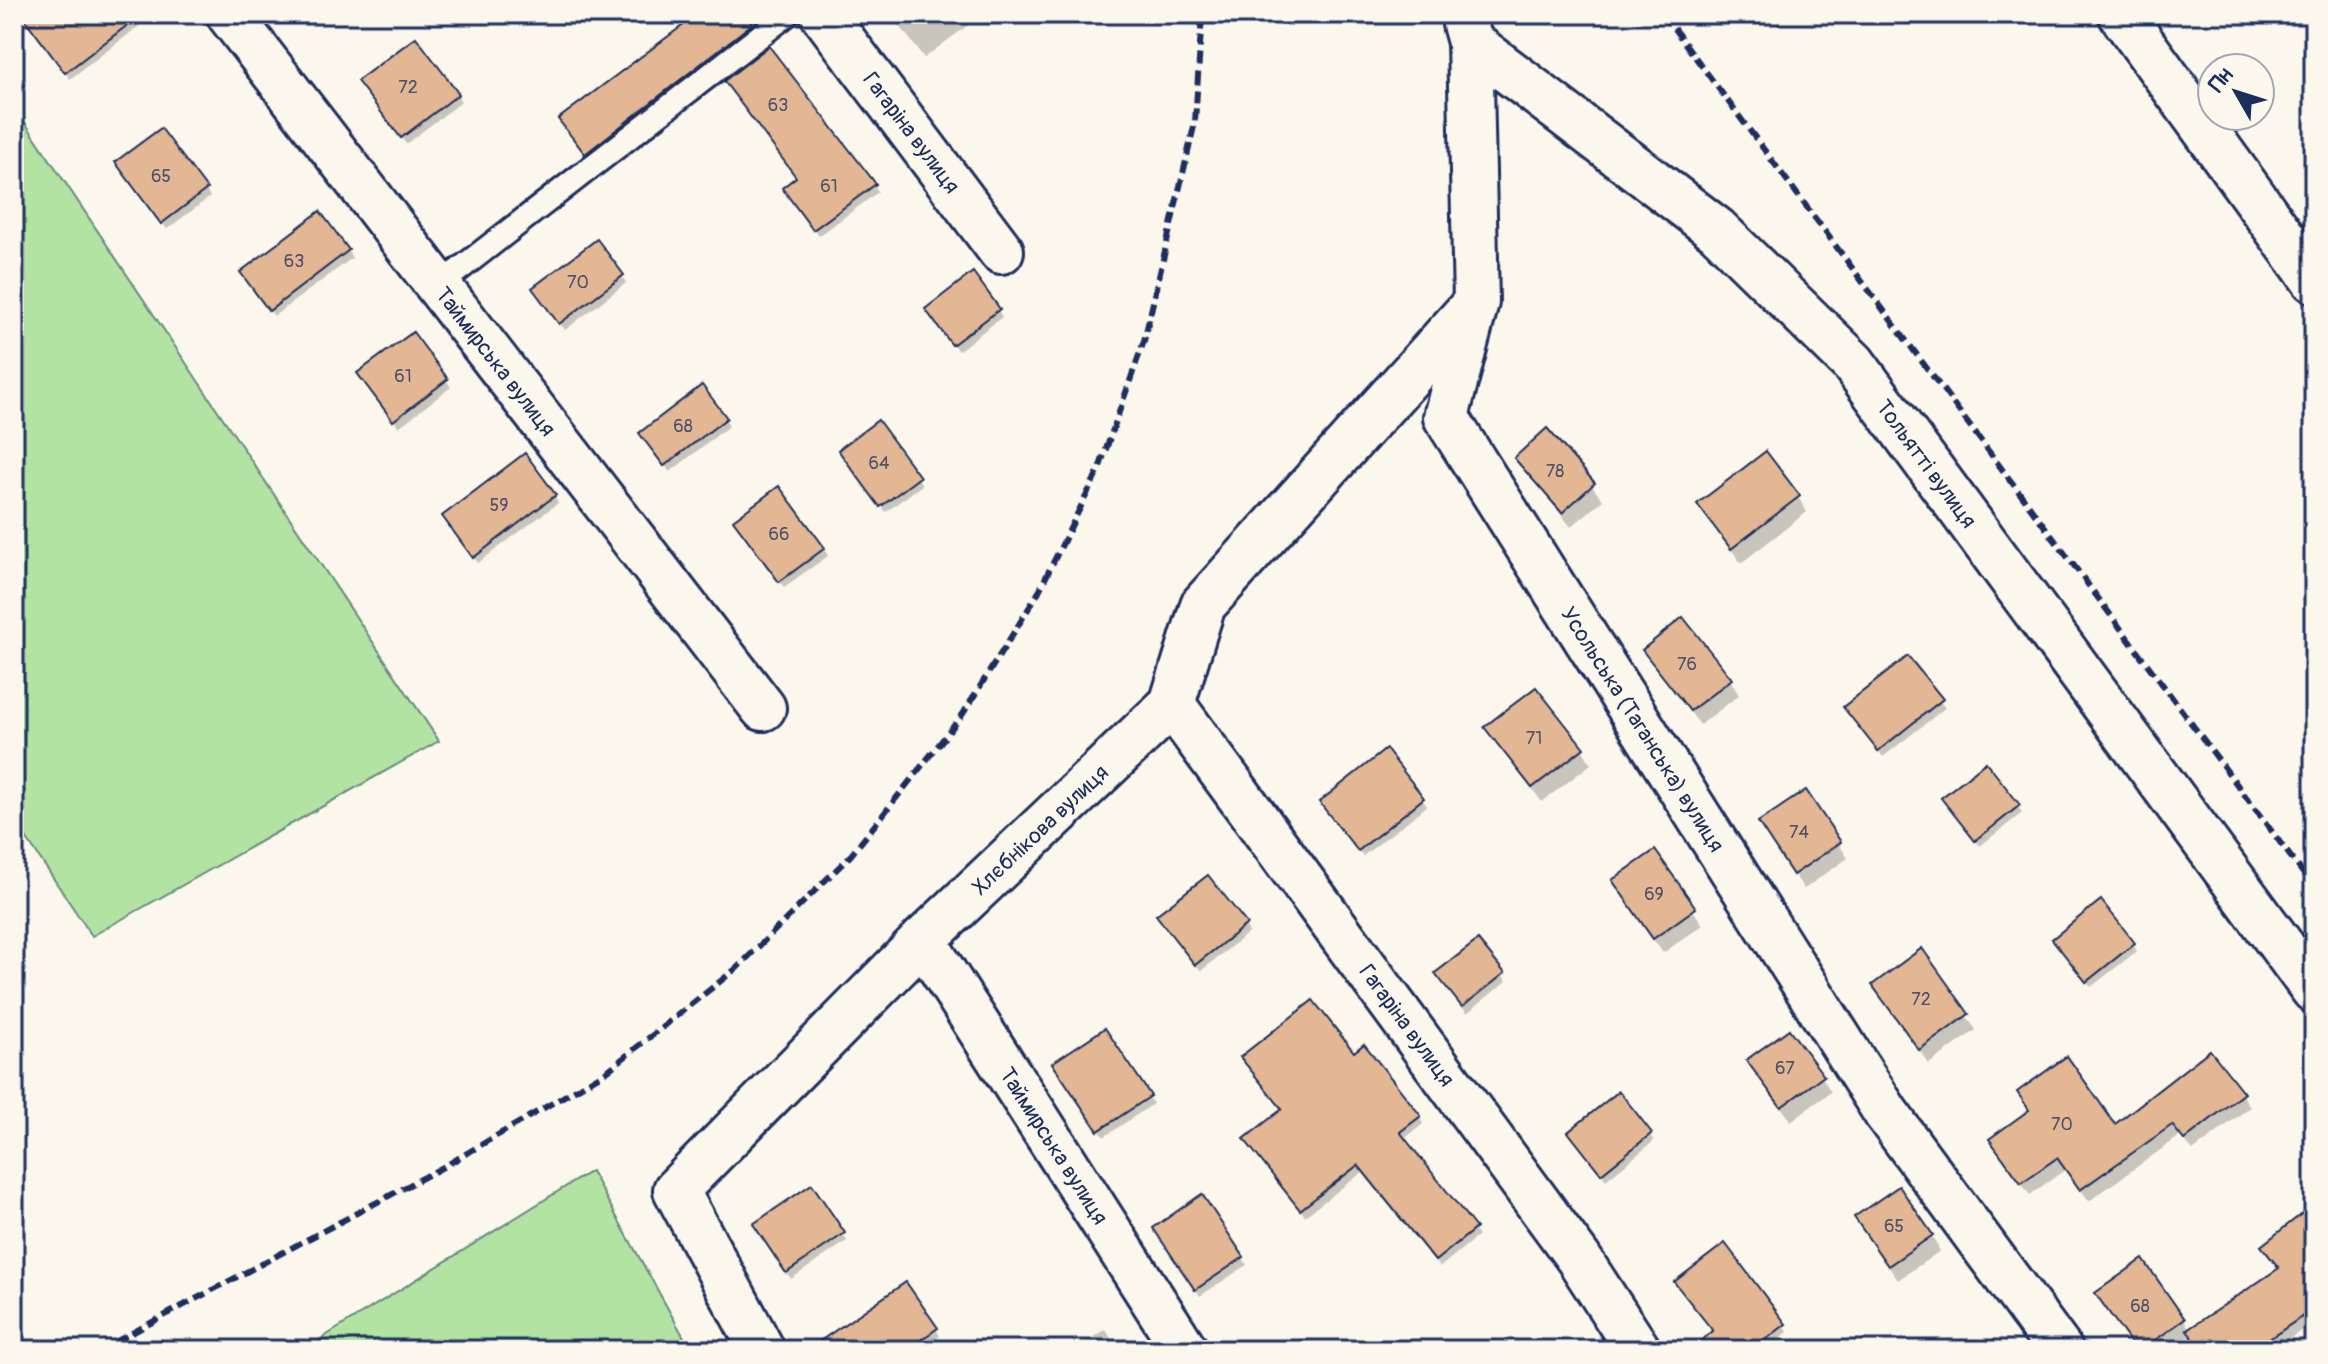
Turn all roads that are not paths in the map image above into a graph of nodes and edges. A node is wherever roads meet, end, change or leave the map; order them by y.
1 (229, 14) edge
2 (788, 14) edge
3 (823, 14) edge
4 (2121, 14) edge
5 (1466, 28) edge
6 (1001, 251) dead end
7 (2314, 280) edge
8 (438, 286) junction
9 (1476, 302) junction
10 (1172, 704) junction
11 (763, 708) dead end
12 (923, 940) junction
13 (2314, 990) edge
14 (762, 1350) edge
15 (1185, 1350) edge
16 (1638, 1350) edge
17 (2060, 1350) edge

1 - 8 street, Таймирська вулиця
2 - 8 lane
3 - 6 street, Гагаріна вулиця
4 - 7 street
5 - 9 street, Усольська (Таганська) вулиця
5 - 13 street, Тольятті вулиця
8 - 11 street, Таймирська вулиця
9 - 10 street, Хлєбнікова вулиця
9 - 17 street, Усольська (Таганська) вулиця
10 - 12 street, Хлєбнікова вулиця
10 - 16 street, Гагаріна вулиця
12 - 14 street, Хлєбнікова вулиця
12 - 15 street, Таймирська вулиця

